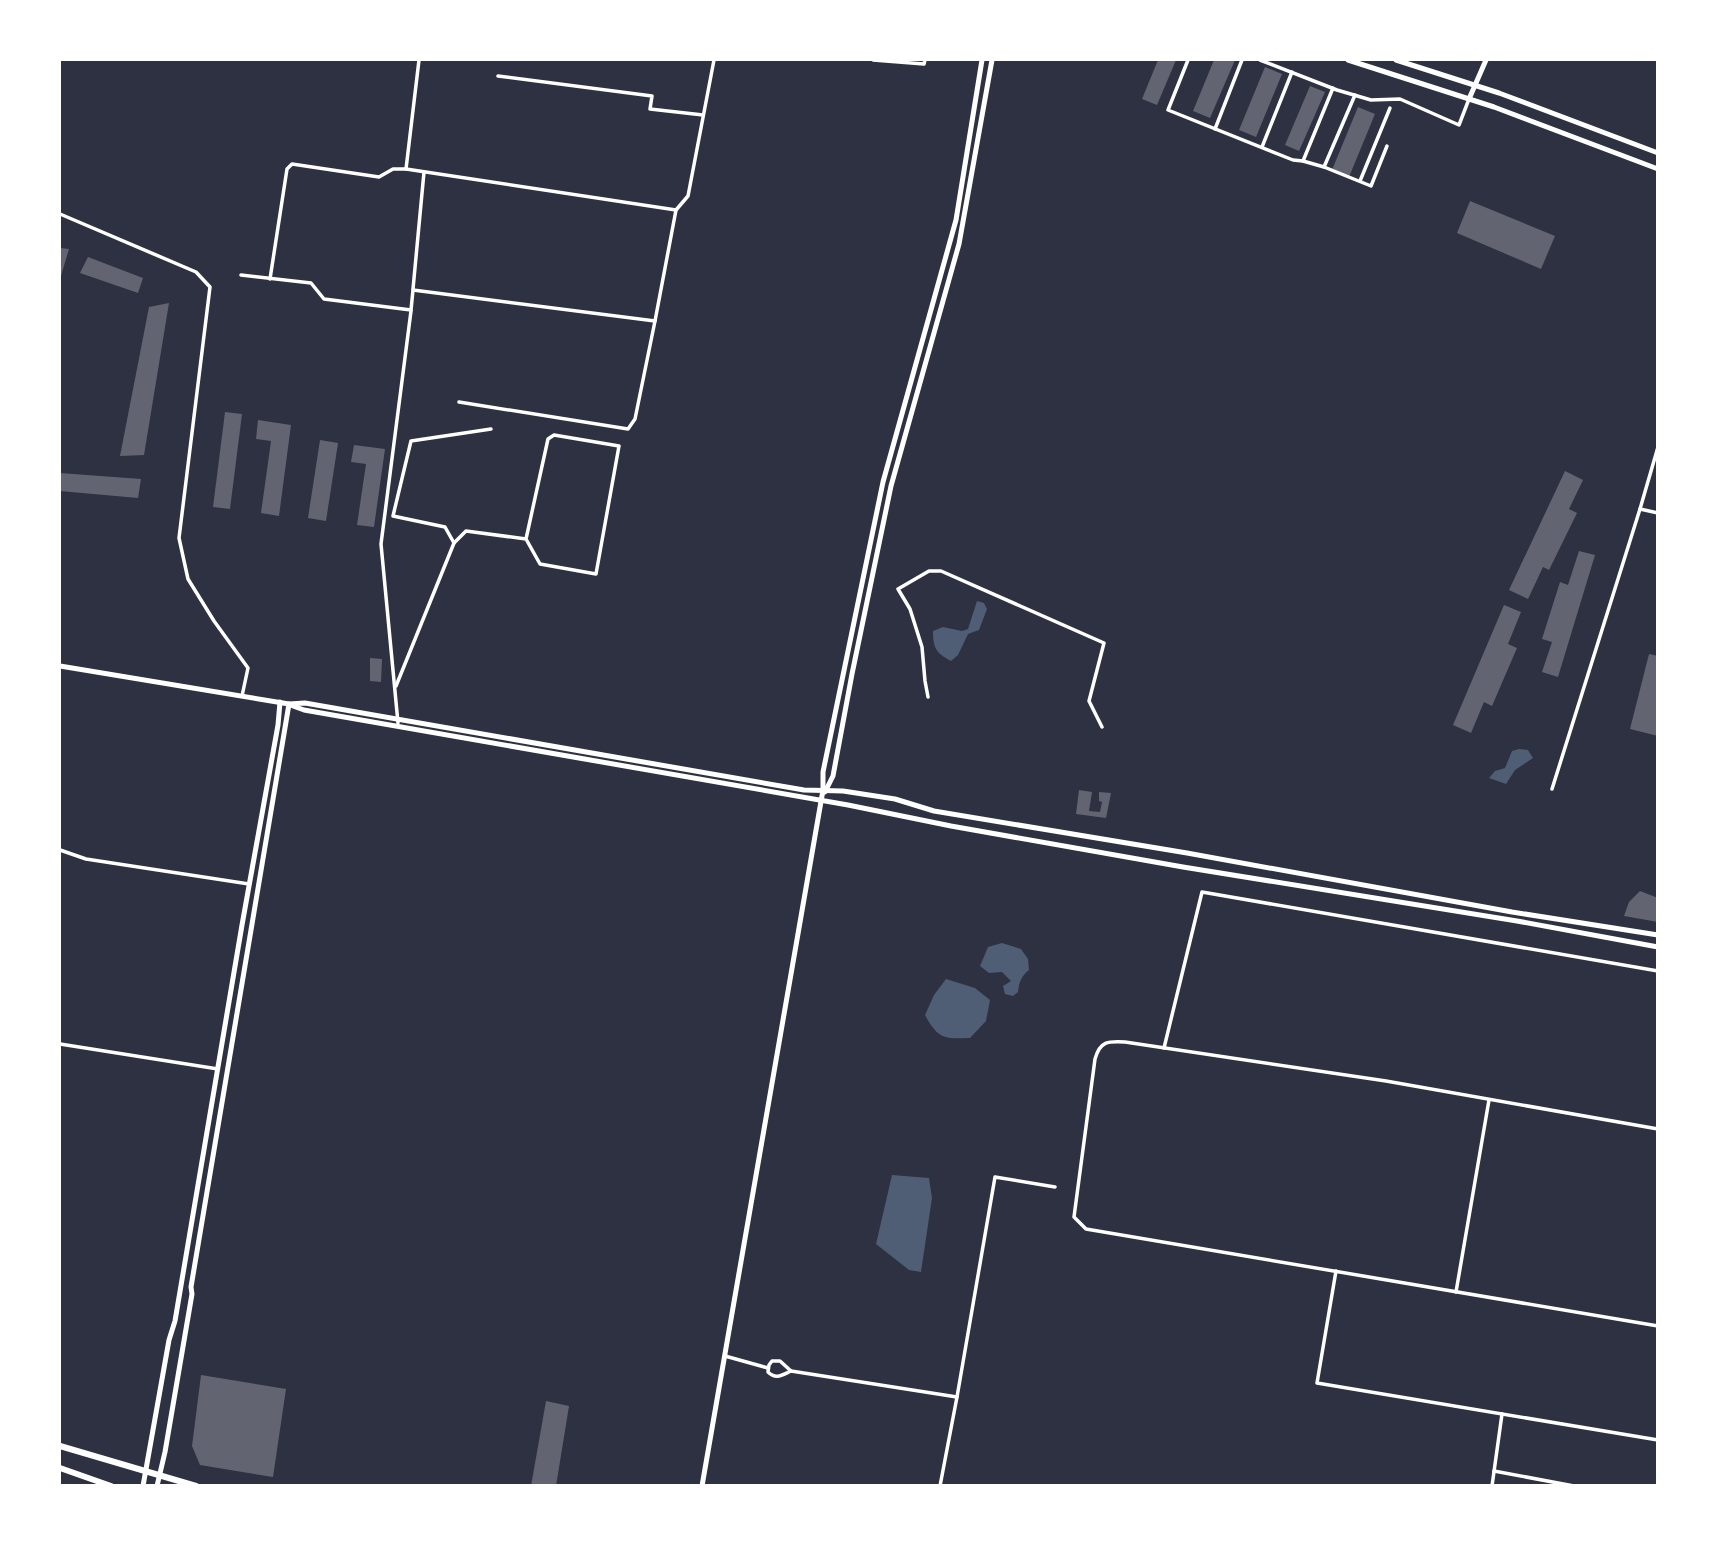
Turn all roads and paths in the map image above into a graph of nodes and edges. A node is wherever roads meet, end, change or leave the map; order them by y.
1 (419, 60) edge
2 (714, 60) edge
3 (873, 60) edge
4 (925, 60) edge
5 (982, 60) edge
6 (992, 60) edge
7 (1188, 60) edge
8 (1242, 60) edge
9 (1260, 60) edge
10 (1348, 60) edge
11 (1396, 60) edge
12 (1486, 60) edge
13 (1292, 72) junction
14 (498, 76) dead end
15 (1474, 85) junction
16 (1333, 88) junction
17 (1355, 95) junction
18 (1469, 99) junction
19 (1390, 108) dead end
20 (703, 116) junction
21 (1215, 129) junction
22 (1387, 146) dead end
23 (1262, 147) junction
24 (1657, 153) edge
25 (1303, 161) junction
26 (1324, 167) junction
27 (406, 169) junction
28 (1657, 169) edge
29 (425, 172) junction
30 (1360, 181) junction
31 (677, 210) junction
32 (60, 215) edge
33 (241, 275) dead end
34 (270, 279) junction
35 (411, 310) junction
36 (656, 321) junction
37 (459, 402) dead end
38 (491, 429) dead end
39 (1657, 447) edge
40 (1640, 509) junction
41 (1657, 513) edge
42 (526, 539) junction
43 (454, 543) junction
44 (60, 666) edge
45 (242, 696) junction
46 (928, 697) dead end
47 (280, 702) junction
48 (289, 704) junction
49 (1102, 727) dead end
50 (1552, 789) dead end
51 (825, 790) junction
52 (821, 801) junction
53 (60, 850) edge
54 (249, 884) junction
55 (1657, 934) edge
56 (1657, 947) edge
57 (1657, 971) edge
58 (60, 1044) edge
59 (1164, 1048) junction
60 (218, 1069) junction
61 (1489, 1100) junction
62 (1657, 1129) edge
63 (1055, 1186) dead end
64 (1336, 1271) junction
65 (1456, 1292) junction
66 (1657, 1326) edge
67 (725, 1356) junction
68 (768, 1368) junction
69 (791, 1371) junction
70 (957, 1396) junction
71 (1502, 1414) junction
72 (1657, 1440) edge
73 (60, 1446) edge
74 (60, 1468) edge
75 (146, 1471) junction
76 (1494, 1471) junction
77 (159, 1475) junction
78 (111, 1486) edge
79 (143, 1486) edge
80 (157, 1486) edge
81 (195, 1486) edge
82 (702, 1486) edge
83 (940, 1486) edge
84 (1492, 1486) edge
85 (1574, 1486) edge

1 - 27 street
2 - 20 street
3 - 4 street
5 - 51 street
6 - 51 street
7 - 21 street
8 - 21 street
9 - 13 street
10 - 18 street
11 - 15 street
12 - 15 street
13 - 16 street
13 - 23 street
14 - 20 street
15 - 18 street
15 - 24 street
16 - 17 street
16 - 25 street
17 - 18 street
17 - 26 street
18 - 28 street
19 - 30 street
20 - 31 street
21 - 23 street
22 - 30 street
23 - 25 street
25 - 26 street
26 - 30 street
27 - 29 street
27 - 34 street
29 - 31 street
29 - 35 street
31 - 36 street
32 - 45 street
33 - 34 street
34 - 35 street
35 - 36 street
35 - 43 street
36 - 37 street
38 - 43 street
39 - 40 street
40 - 41 street
40 - 50 street
42 - 42 street
42 - 43 street
44 - 45 street
45 - 47 street
46 - 49 street
47 - 48 street
47 - 54 street
48 - 51 street
48 - 52 street
48 - 77 street
51 - 52 street
51 - 55 street
52 - 56 street
52 - 67 street
53 - 54 street
54 - 60 street
57 - 59 street
58 - 60 street
59 - 61 street
59 - 64 street
60 - 75 street
61 - 62 street
61 - 65 street
63 - 70 street
64 - 65 street
64 - 71 street
65 - 66 street
67 - 68 street
67 - 82 street
68 - 69 street
68 - 69 street
69 - 70 street
70 - 83 street
71 - 72 street
71 - 76 street
73 - 75 main road
74 - 78 main road
75 - 77 main road
75 - 79 street
76 - 84 street
76 - 85 street
77 - 80 street
77 - 81 main road

